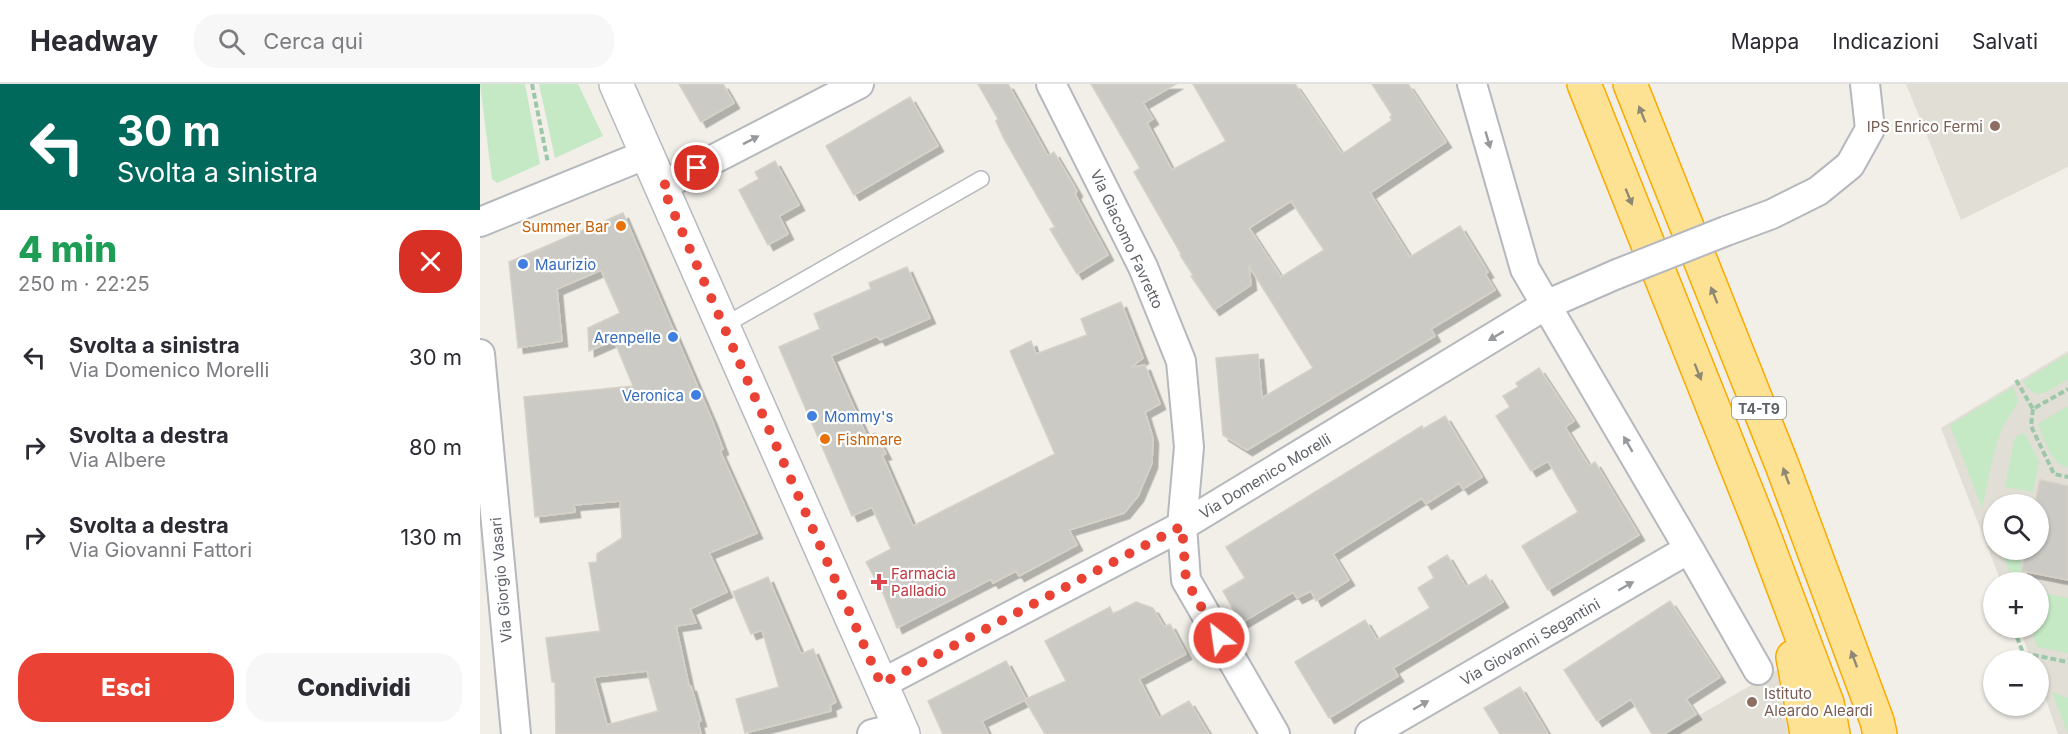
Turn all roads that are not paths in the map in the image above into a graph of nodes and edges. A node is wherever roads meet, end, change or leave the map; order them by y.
1 (616, 84) edge
2 (859, 84) edge
3 (1051, 84) edge
4 (1472, 84) edge
5 (1584, 84) edge
6 (1630, 84) edge
7 (1865, 84) edge
8 (647, 154) junction
9 (981, 179) dead end
10 (662, 186) junction
11 (480, 222) edge
12 (1546, 305) junction
13 (723, 326) junction
14 (480, 354) edge
15 (486, 471) edge
16 (1760, 525) junction
17 (1182, 526) junction
18 (1689, 549) junction
19 (1758, 670) dead end
20 (881, 684) junction
21 (892, 732) edge
22 (516, 734) edge
23 (1275, 734) edge
24 (1370, 734) edge
25 (1807, 734) edge
26 (1833, 734) edge
27 (1880, 734) edge

1 - 8 street
10 -> 2 street
3 - 17 street, Via Giacomo Favretto
4 -> 12 street
5 -> 16 highway, T4-T9
27 -> 6 highway, T4-T9
7 - 12 street, Via Domenico Morelli, bridge
8 - 10 street
8 - 11 street
9 - 13 lane
10 - 13 street
12 -> 17 street, Via Domenico Morelli
18 -> 12 street
13 - 20 street
14 - 15 street, Via Giorgio Vasari
15 - 22 street, Via Giorgio Vasari
16 - 25 highway
16 - 26 highway, T4-T9
17 - 20 street, Via Domenico Morelli
17 - 23 street, Via Giacomo Favretto
18 - 19 street
24 -> 18 street, Via Giovanni Segantini
20 - 21 street

